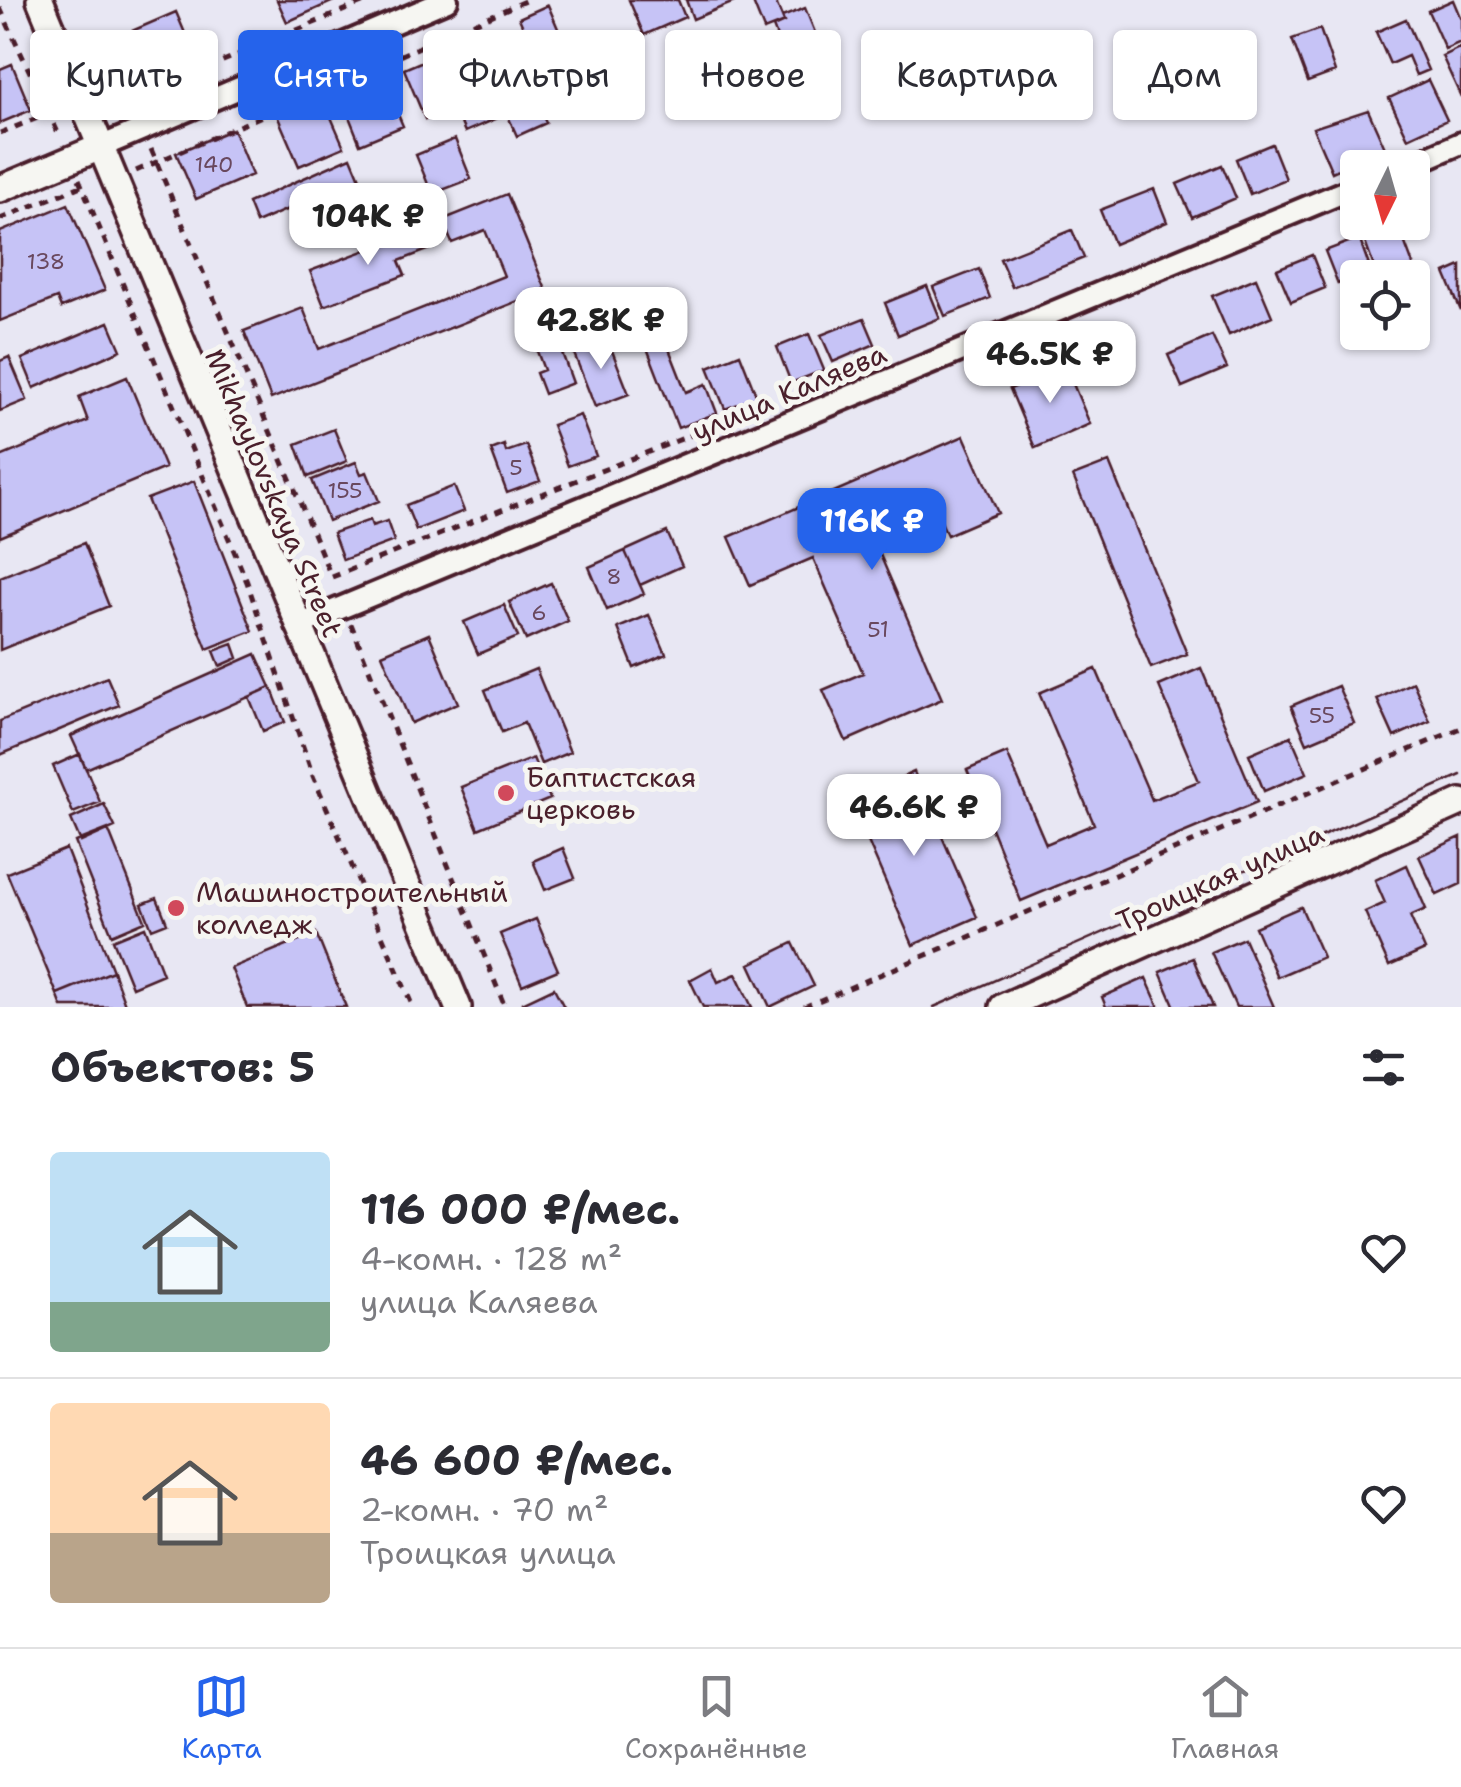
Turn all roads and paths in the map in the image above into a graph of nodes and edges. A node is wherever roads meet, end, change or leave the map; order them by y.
1 (40, 0) edge
2 (369, 0) edge
3 (447, 0) edge
4 (527, 0) edge
5 (0, 8) edge
6 (52, 30) edge
7 (218, 63) edge
8 (30, 72) edge
9 (30, 120) edge
10 (52, 120) edge
11 (87, 120) edge
12 (140, 120) edge
13 (144, 129) junction
14 (0, 133) edge
15 (1461, 143) edge
16 (98, 148) junction
17 (1430, 156) edge
18 (70, 160) junction
19 (156, 162) junction
20 (112, 182) junction
21 (82, 186) junction
22 (0, 189) edge
23 (85, 193) junction
24 (1340, 193) edge
25 (0, 219) edge
26 (344, 606) junction
27 (297, 626) junction
28 (1461, 728) edge
29 (1461, 802) edge
30 (413, 1007) edge
31 (458, 1007) edge
32 (505, 1007) edge
33 (804, 1007) edge
34 (1003, 1007) edge

1 - 6 street, Mikhaylovskaya Street
2 - 7 path
3 - 13 street
4 - 19 path
5 - 8 path
9 - 14 path
10 - 18 path
11 - 16 street, Mikhaylovskaya Street
12 - 13 path
13 - 16 street
13 - 19 path
15 - 17 street
16 - 18 street
16 - 20 street, Mikhaylovskaya Street
18 - 21 path
18 - 22 street
19 - 20 path
19 - 26 path
20 - 23 path
20 - 27 street, Mikhaylovskaya Street
21 - 23 path
21 - 25 path
23 - 30 path
24 - 26 street, улица Каляева
26 - 27 street, улица Каляева
26 - 32 path
27 - 31 street, Mikhaylovskaya Street
28 - 33 path
29 - 34 street, Троицкая улица

